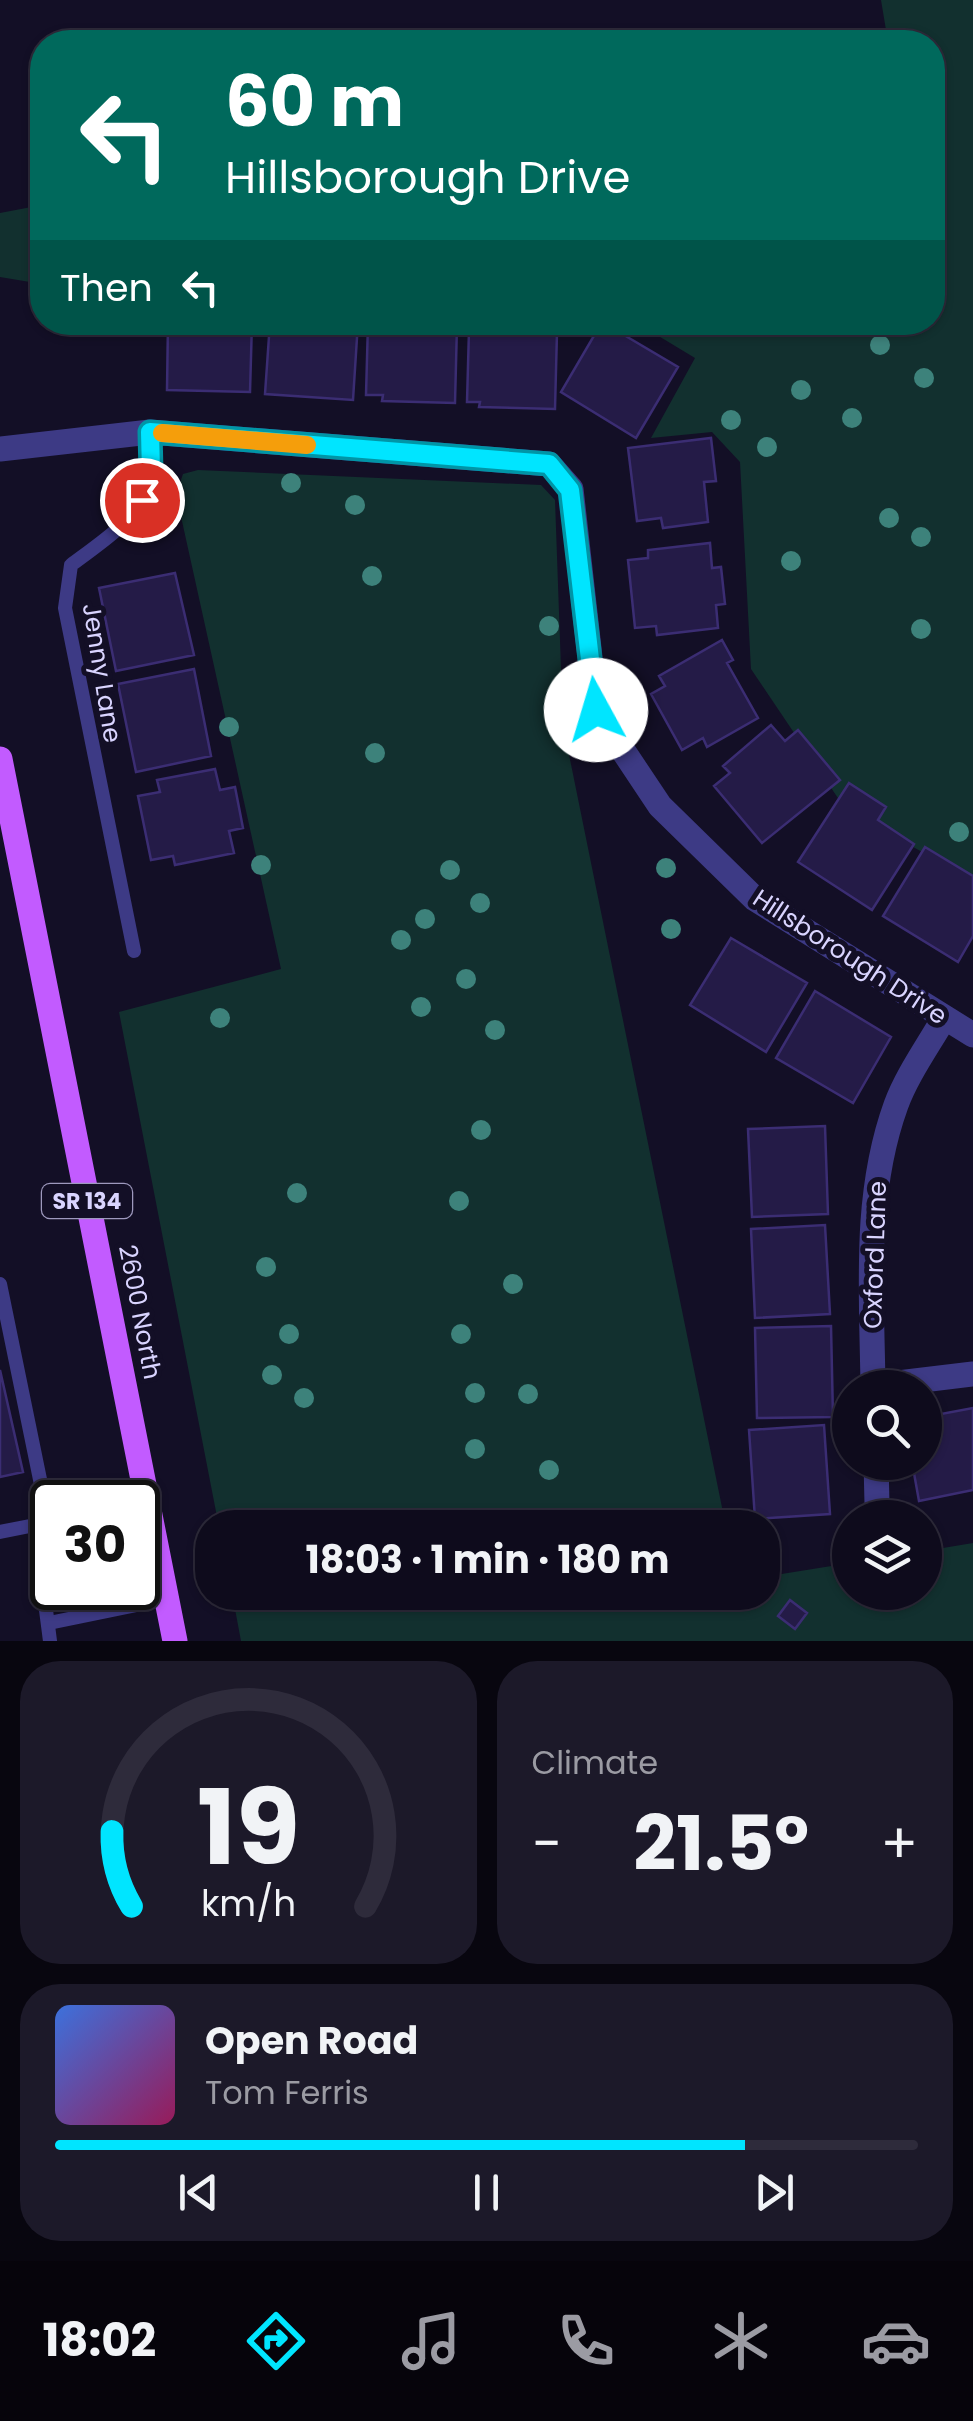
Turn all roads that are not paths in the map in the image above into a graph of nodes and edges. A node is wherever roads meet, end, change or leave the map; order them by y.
1 (150, 432) junction
2 (0, 449) edge
3 (0, 759) edge
4 (134, 951) dead end
5 (944, 1018) junction
6 (973, 1035) edge
7 (0, 1284) edge
8 (873, 1370) edge
9 (973, 1374) edge
10 (942, 1378) edge
11 (40, 1480) edge
12 (30, 1526) edge
13 (0, 1532) edge
14 (166, 1599) junction
15 (47, 1610) edge
16 (49, 1623) junction
17 (50, 1641) edge
18 (175, 1641) edge

1 - 2 street, Hillsborough Drive
1 - 4 lane, Jenny Lane
1 - 5 street, Hillsborough Drive
3 - 14 main road, 2600 North / SR 134
5 - 6 street, Hillsborough Drive
5 - 8 street, Oxford Lane
7 - 11 lane
9 - 10 street
12 - 13 lane
14 - 16 lane
14 - 18 main road, 2600 North / SR 134
15 - 16 lane
16 - 17 lane

